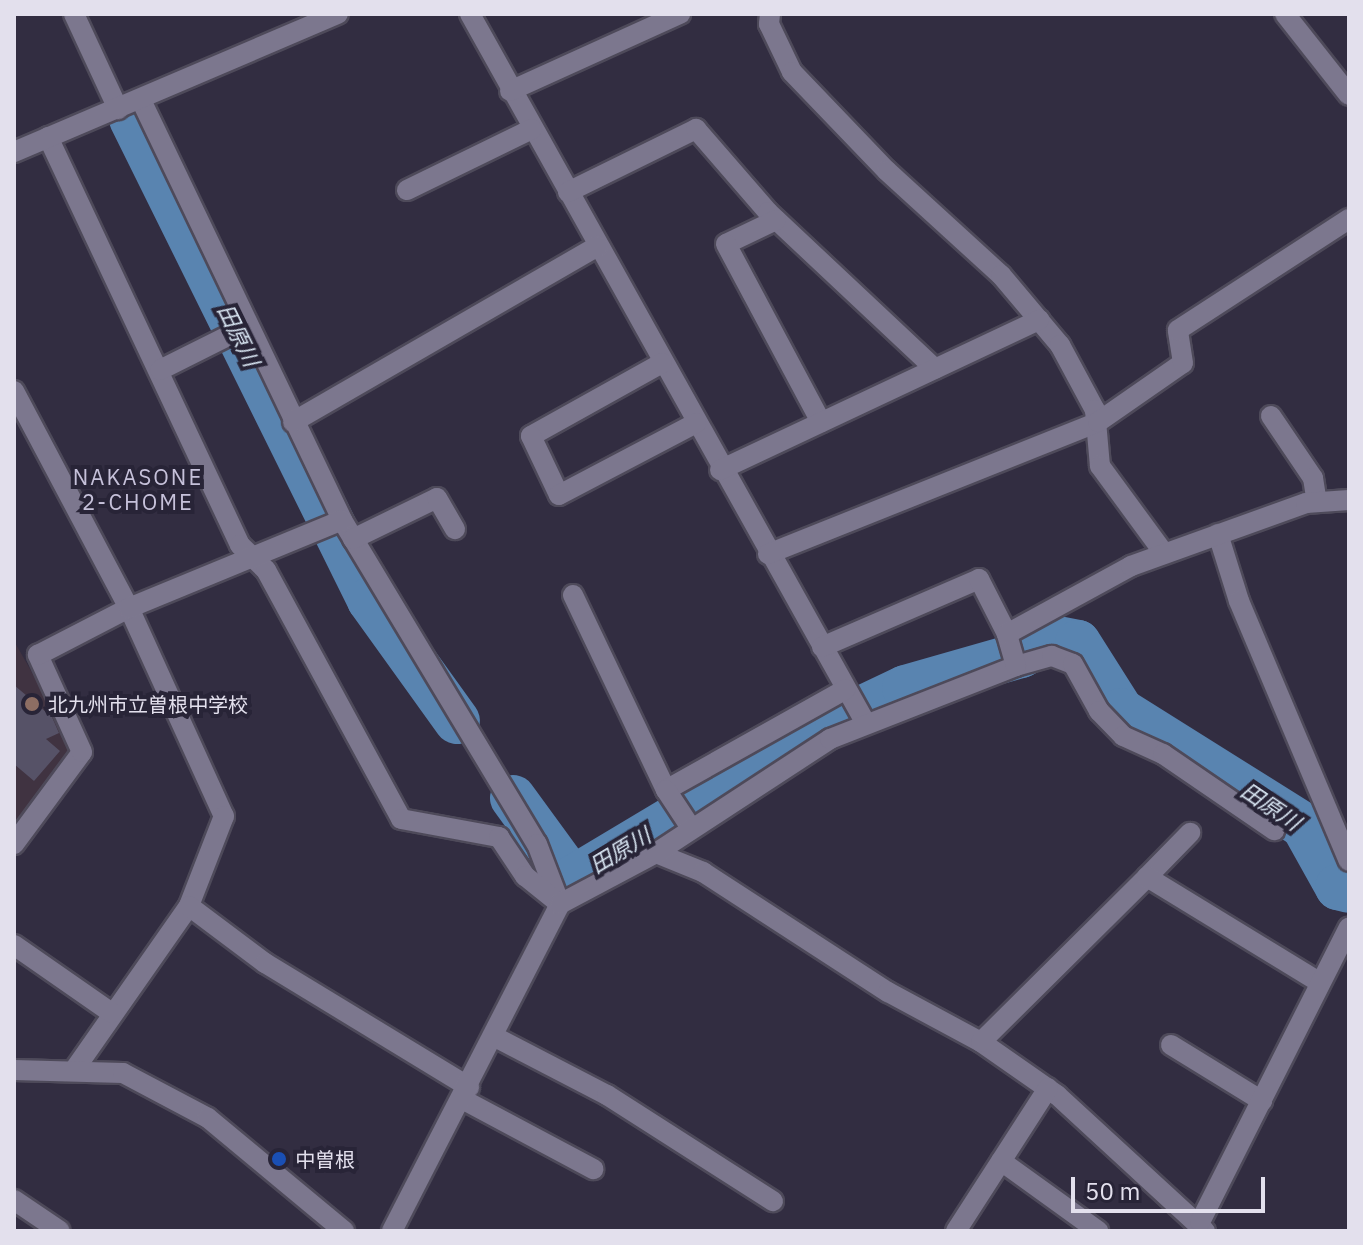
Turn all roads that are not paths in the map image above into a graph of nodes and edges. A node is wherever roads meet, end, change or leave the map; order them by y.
1 (74, 14) edge
2 (338, 14) edge
3 (470, 14) edge
4 (680, 14) edge
5 (770, 14) edge
6 (1285, 14) edge
7 (510, 91) junction
8 (1349, 95) edge
9 (141, 100) junction
10 (118, 109) junction
11 (532, 129) junction
12 (48, 137) junction
13 (14, 152) edge
14 (407, 190) dead end
15 (568, 192) junction
16 (1349, 219) edge
17 (776, 220) junction
18 (598, 246) junction
19 (1039, 320) junction
20 (248, 326) junction
21 (662, 363) junction
22 (935, 369) junction
23 (160, 370) junction
24 (14, 391) edge
25 (1271, 416) dead end
26 (293, 422) junction
27 (821, 422) junction
28 (1098, 422) junction
29 (696, 423) junction
30 (720, 470) junction
31 (1349, 500) edge
32 (1317, 502) junction
33 (342, 520) junction
34 (455, 529) dead end
35 (1218, 534) junction
36 (353, 539) junction
37 (1164, 553) junction
38 (768, 554) junction
39 (250, 555) junction
40 (573, 595) dead end
41 (129, 608) junction
42 (1007, 634) junction
43 (822, 647) junction
44 (1016, 666) junction
45 (846, 689) junction
46 (865, 722) junction
47 (666, 790) junction
48 (691, 828) junction
49 (1274, 830) dead end
50 (1190, 833) dead end
51 (14, 844) edge
52 (656, 853) junction
53 (1349, 861) edge
54 (1147, 877) junction
55 (560, 904) junction
56 (189, 906) junction
57 (1349, 927) edge
58 (14, 945) edge
59 (1319, 982) junction
60 (112, 1013) junction
61 (495, 1037) junction
62 (981, 1042) junction
63 (1171, 1045) dead end
64 (75, 1069) junction
65 (14, 1070) edge
66 (1048, 1088) junction
67 (466, 1093) junction
68 (1262, 1101) junction
69 (1001, 1161) junction
70 (593, 1169) dead end
71 (14, 1200) edge
72 (773, 1201) dead end
73 (1203, 1227) edge
74 (60, 1231) edge
75 (344, 1231) edge
76 (392, 1231) edge
77 (956, 1231) edge
78 (1098, 1231) edge

1 - 10 street
2 - 9 street
3 - 7 street
4 - 7 street
5 - 19 street
6 - 8 street
7 - 11 street
9 - 10 street
9 - 20 street
10 - 12 street
11 - 14 street
11 - 15 street
12 - 13 street
12 - 23 street
15 - 17 street
15 - 18 street
16 - 28 street
17 - 22 street
17 - 27 street
18 - 21 street
18 - 26 street
19 - 22 street
19 - 28 street
20 - 23 street
20 - 26 street
21 - 29 street
21 - 29 street
22 - 27 street
23 - 39 street
24 - 41 street
25 - 32 street
26 - 33 street
27 - 30 street
28 - 37 street
28 - 38 street
29 - 30 street
30 - 38 street
31 - 32 street
32 - 35 street
33 - 36 street
33 - 39 street
34 - 36 street
35 - 37 street
35 - 53 street
36 - 55 street
37 - 42 street
38 - 43 street
39 - 41 street
39 - 55 street
40 - 47 street
41 - 51 street
41 - 56 street
42 - 43 street
42 - 44 street
43 - 45 street
44 - 46 street
44 - 49 street
45 - 46 street
45 - 47 street
46 - 48 street
47 - 48 street
48 - 52 street
50 - 54 street
52 - 55 street
52 - 62 street
54 - 59 street
54 - 62 street
55 - 61 street
56 - 60 street
56 - 67 street
57 - 59 street
58 - 60 street
59 - 68 street
60 - 64 street
61 - 67 street
61 - 72 street
62 - 66 street
63 - 68 street
64 - 65 street
64 - 75 street
66 - 69 street
66 - 73 street
67 - 70 street
67 - 76 street
68 - 73 street
69 - 77 street
69 - 78 street
71 - 74 street

